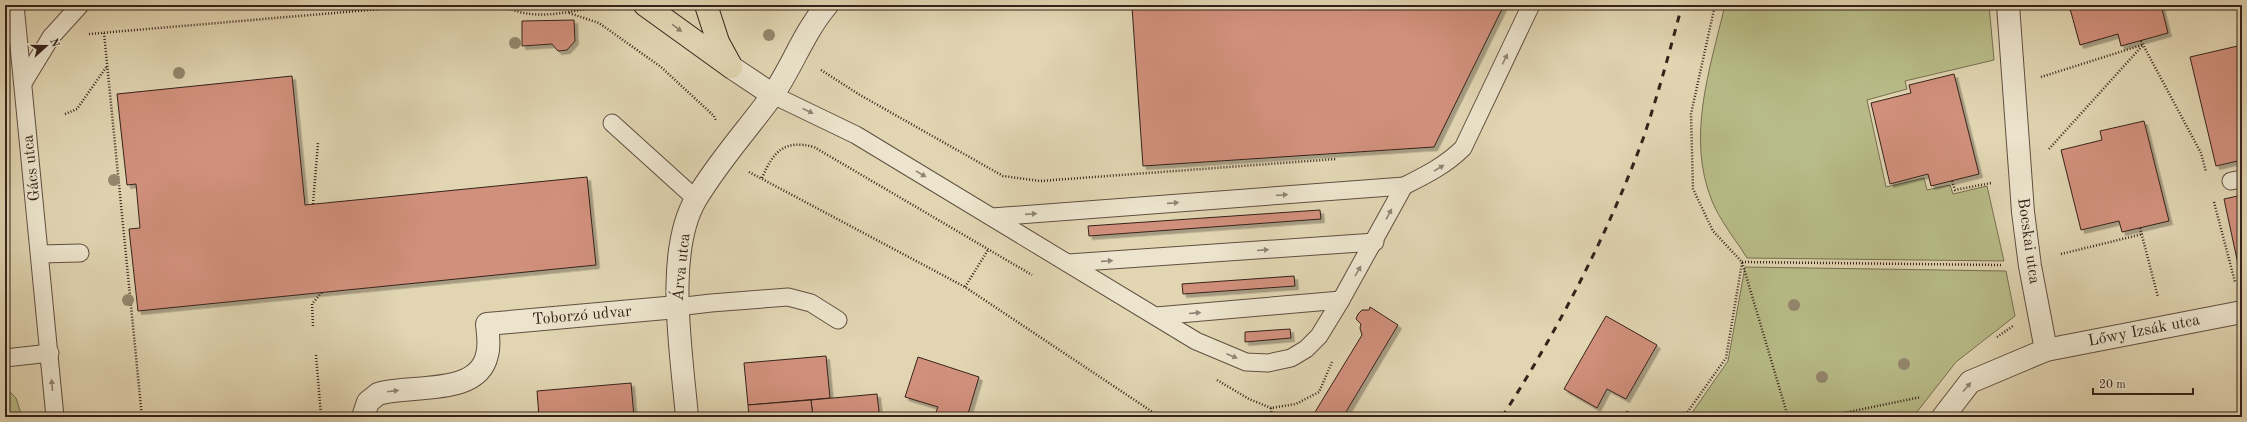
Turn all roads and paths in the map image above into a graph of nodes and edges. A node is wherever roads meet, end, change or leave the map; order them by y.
1 (16, 5) edge
2 (80, 5) edge
3 (427, 5) edge
4 (493, 5) edge
5 (604, 5) edge
6 (645, 5) edge
7 (706, 5) edge
8 (827, 5) edge
9 (1531, 5) edge
10 (1715, 5) edge
11 (2008, 5) edge
12 (505, 6) edge
13 (569, 13) junction
14 (104, 33) junction
15 (51, 37) junction
16 (2141, 41) dead end
17 (2142, 45) junction
18 (796, 54) junction
19 (107, 66) junction
20 (731, 67) junction
21 (2041, 77) dead end
22 (23, 83) junction
23 (772, 95) junction
24 (65, 114) dead end
25 (612, 123) dead end
26 (318, 143) dead end
27 (2049, 149) dead end
28 (730, 151) junction
29 (1336, 159) dead end
30 (2207, 174) dead end
31 (762, 178) junction
32 (1952, 181) dead end
33 (1404, 186) junction
34 (1992, 190) dead end
35 (2212, 195) dead end
36 (696, 199) junction
37 (312, 204) dead end
38 (908, 204) dead end
39 (992, 217) junction
40 (2140, 228) dead end
41 (2143, 234) junction
42 (1375, 242) junction
43 (988, 250) dead end
44 (80, 253) dead end
45 (40, 254) junction
46 (2061, 254) dead end
47 (1742, 262) junction
48 (1068, 263) junction
49 (2030, 266) junction
50 (2235, 282) dead end
51 (965, 287) junction
52 (322, 292) dead end
53 (2158, 297) dead end
54 (1341, 300) junction
55 (677, 308) junction
56 (2242, 312) edge
57 (1156, 316) junction
58 (838, 320) dead end
59 (313, 326) dead end
60 (2046, 350) junction
61 (50, 353) junction
62 (316, 355) dead end
63 (5, 358) edge
64 (1920, 397) dead end
65 (1271, 408) dead end
66 (340, 414) dead end
67 (55, 417) edge
68 (142, 417) edge
69 (363, 417) edge
70 (687, 417) edge
71 (1160, 417) edge
72 (1272, 417) edge
73 (1684, 417) edge
74 (1788, 417) edge
75 (1824, 417) edge
76 (1943, 417) edge

1 - 22 lane, Gács utca
2 - 15 lane
3 - 14 path
4 - 12 path
5 - 13 path
6 -> 20 main road
7 - 20 main road
8 - 18 street, Árva utca
33 -> 9 lane
10 - 47 path
11 - 49 street, Bocskai utca
12 - 13 path
13 - 28 path
14 - 15 path
14 - 19 path
15 - 22 lane
16 - 17 path
17 - 21 path
17 - 27 path
17 - 30 path
18 - 23 street, Árva utca
18 - 29 path
19 - 24 path
19 - 68 path
20 - 23 street
22 - 45 lane, Gács utca
23 - 28 street, Árva utca
23 -> 39 lane
25 - 36 lane
26 - 37 path
28 - 31 path
28 - 36 street, Árva utca
31 - 38 path
31 - 51 path
32 - 34 path
39 -> 33 lane
42 -> 33 lane
35 - 50 path
36 - 55 street, Árva utca
39 - 48 lane
40 - 41 path
41 - 46 path
41 - 53 path
48 -> 42 lane
54 -> 42 lane
43 - 51 path
44 - 45 lane
45 - 61 lane, Gács utca
47 - 49 path
47 - 73 path
47 - 74 path
48 - 57 lane
49 - 60 street, Bocskai utca
51 - 71 path
52 - 59 path
57 -> 54 lane
57 -> 54 lane
55 - 58 lane
69 -> 55 street, Toborzó udvar
55 - 70 street, Árva utca
56 - 60 street, Lőwy Izsák utca
76 -> 60 street
61 - 63 lane
67 -> 61 lane, Gács utca
62 - 66 path
64 - 75 path
65 - 72 path

